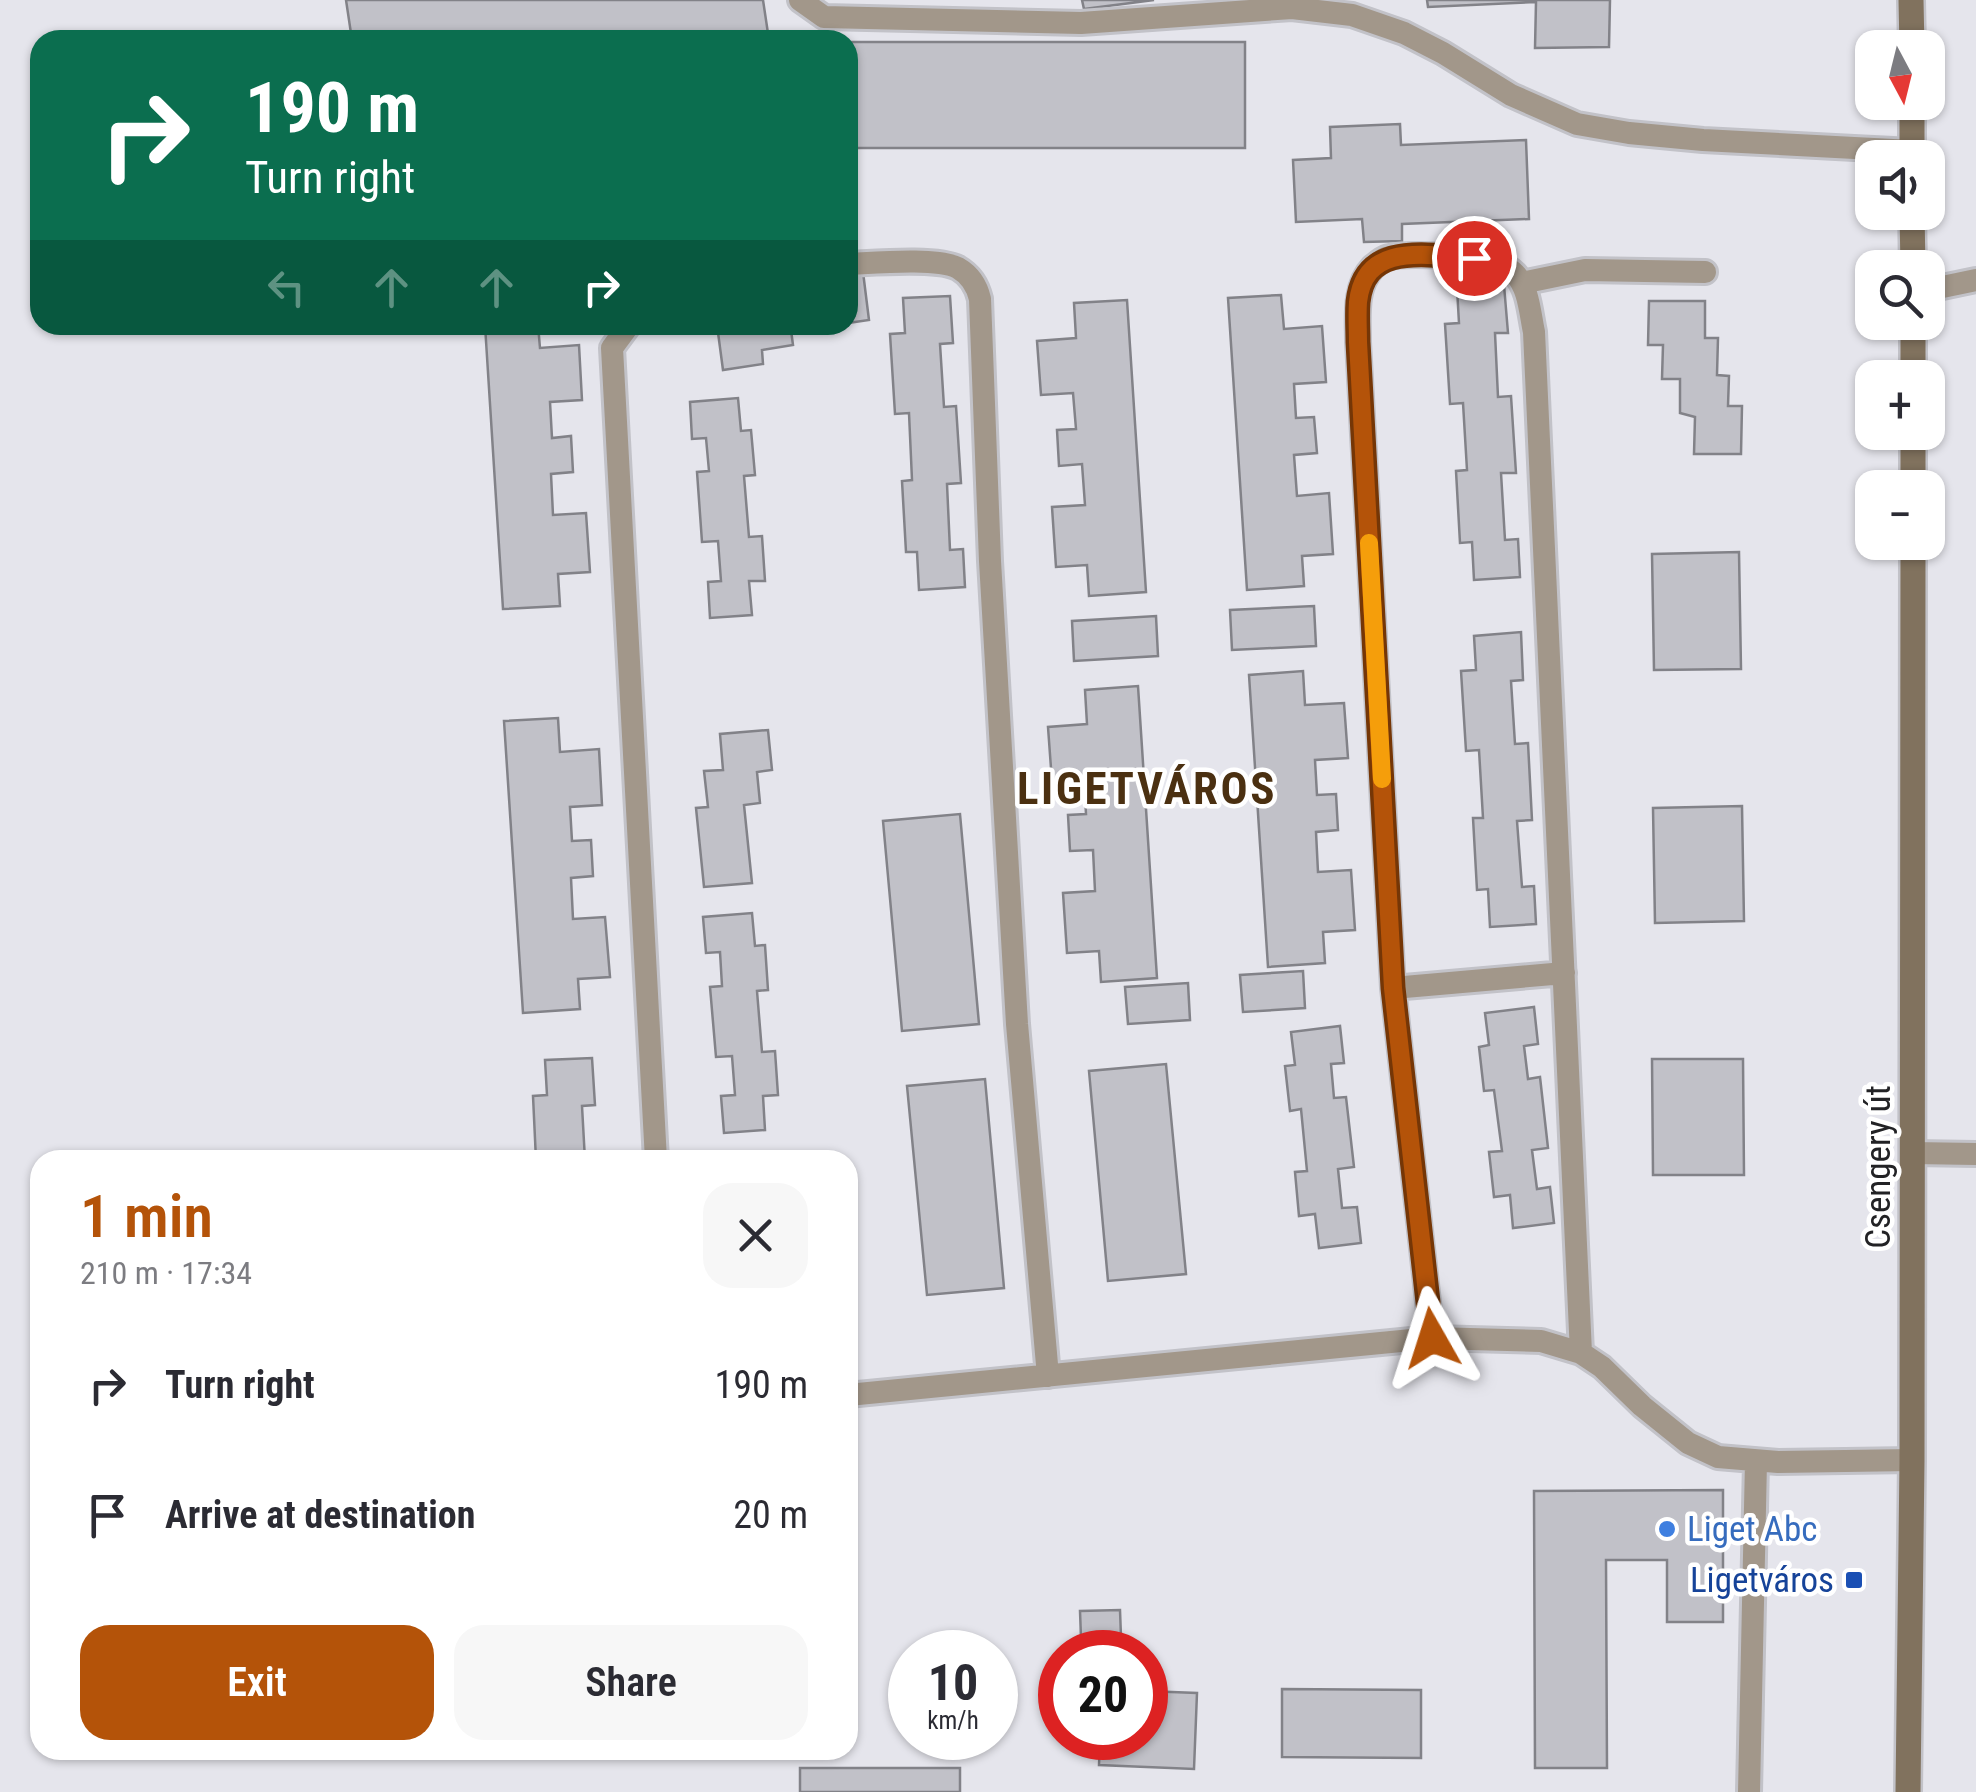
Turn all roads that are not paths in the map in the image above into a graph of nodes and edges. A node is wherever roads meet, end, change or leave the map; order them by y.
1 (800, 0) edge
2 (1911, 0) edge
3 (1912, 30) edge
4 (1855, 150) edge
5 (858, 264) edge
6 (1705, 272) dead end
7 (1976, 280) edge
8 (1522, 282) junction
9 (1945, 286) edge
10 (622, 335) edge
11 (1913, 560) edge
12 (1564, 974) junction
13 (1393, 988) junction
14 (655, 1150) edge
15 (1913, 1153) junction
16 (1976, 1154) edge
17 (1432, 1338) junction
18 (1582, 1353) junction
19 (1048, 1376) junction
20 (858, 1394) edge
21 (1912, 1460) junction
22 (1756, 1461) junction
23 (1749, 1792) edge
24 (1908, 1792) edge

1 - 4 lane
2 - 3 main road
5 - 19 lane
6 - 8 lane
7 - 9 lane
8 - 12 lane
8 - 13 lane
10 - 14 lane
11 - 15 main road, Csengery út
12 - 13 lane
12 - 18 lane
13 - 17 lane
15 - 16 lane
15 - 21 main road, Csengery út
17 - 18 lane
17 - 19 lane
18 - 22 lane
19 - 20 lane
21 - 22 lane
21 - 24 main road, Csengery út
22 - 23 lane

